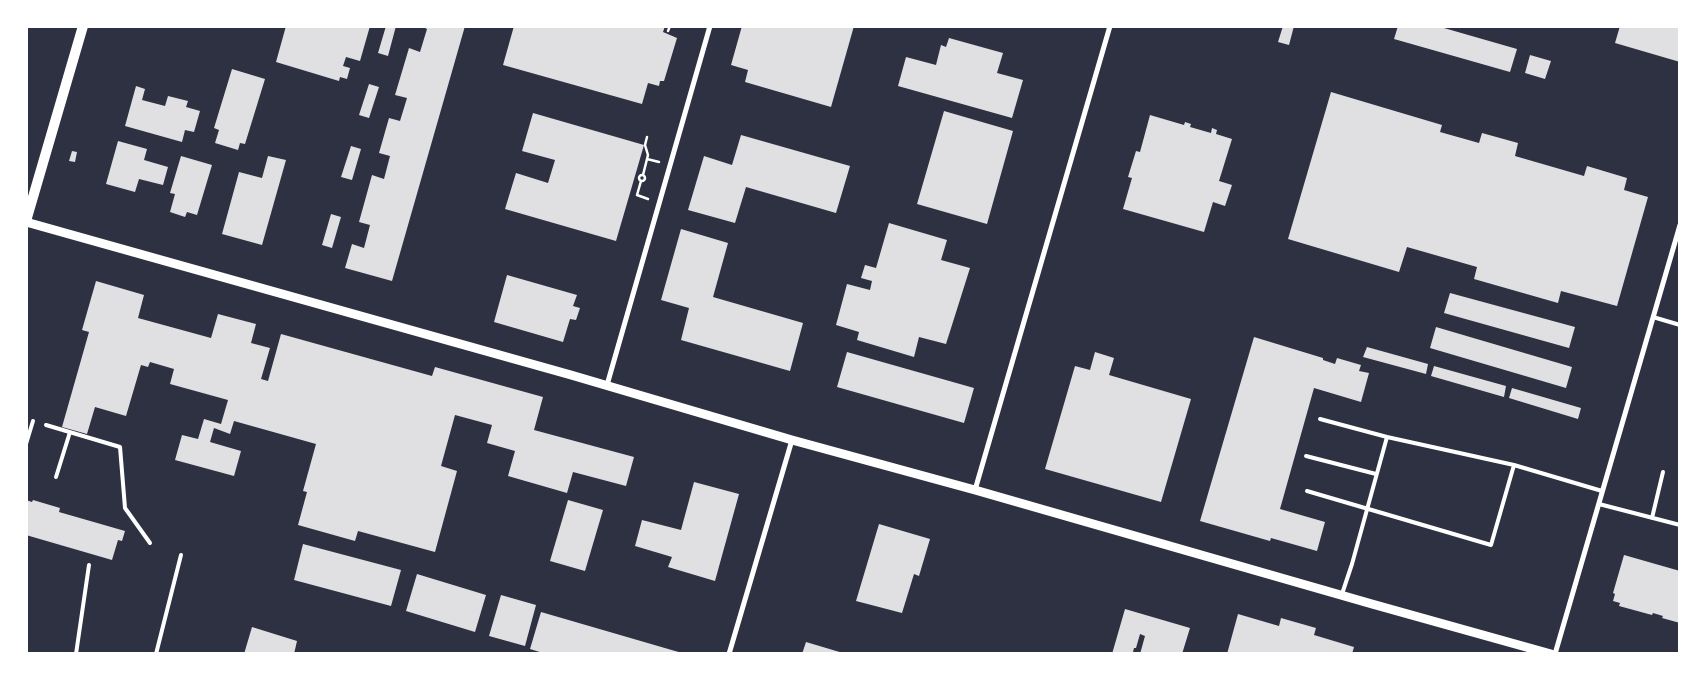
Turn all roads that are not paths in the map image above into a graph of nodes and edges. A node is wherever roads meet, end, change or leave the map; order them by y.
1 (83, 26) edge
2 (710, 26) edge
3 (1110, 26) edge
4 (26, 222) edge
5 (1680, 225) edge
6 (1653, 317) junction
7 (1680, 325) edge
8 (607, 385) junction
9 (1320, 419) dead end
10 (33, 421) dead end
11 (46, 424) dead end
12 (70, 432) junction
13 (1387, 437) junction
14 (792, 440) junction
15 (26, 444) edge
16 (1306, 456) dead end
17 (1514, 466) junction
18 (1663, 472) dead end
19 (1376, 474) junction
20 (56, 477) dead end
21 (975, 490) junction
22 (1307, 490) dead end
23 (1602, 490) junction
24 (1599, 504) junction
25 (1366, 508) junction
26 (1652, 518) junction
27 (1680, 525) edge
28 (150, 543) dead end
29 (181, 555) dead end
30 (90, 565) dead end
31 (1341, 595) junction
32 (76, 654) edge
33 (156, 654) edge
34 (729, 654) edge
35 (1551, 654) edge
36 (1555, 654) edge

1 - 4 main road
2 - 8 street
3 - 21 street
4 - 8 street
5 - 6 street
6 - 7 lane
6 - 23 street
8 - 14 street
9 - 13 lane
10 - 15 lane
11 - 12 lane
12 - 20 lane
12 - 28 lane
13 - 17 lane
13 - 19 lane
14 - 21 street
14 - 34 street
16 - 19 lane
17 - 23 lane
17 - 25 lane
18 - 26 lane
19 - 25 lane
21 - 31 street
22 - 25 lane
23 - 24 street
24 - 26 lane
24 - 36 street
25 - 31 lane
26 - 27 lane
29 - 33 lane
30 - 32 lane
31 - 35 street

